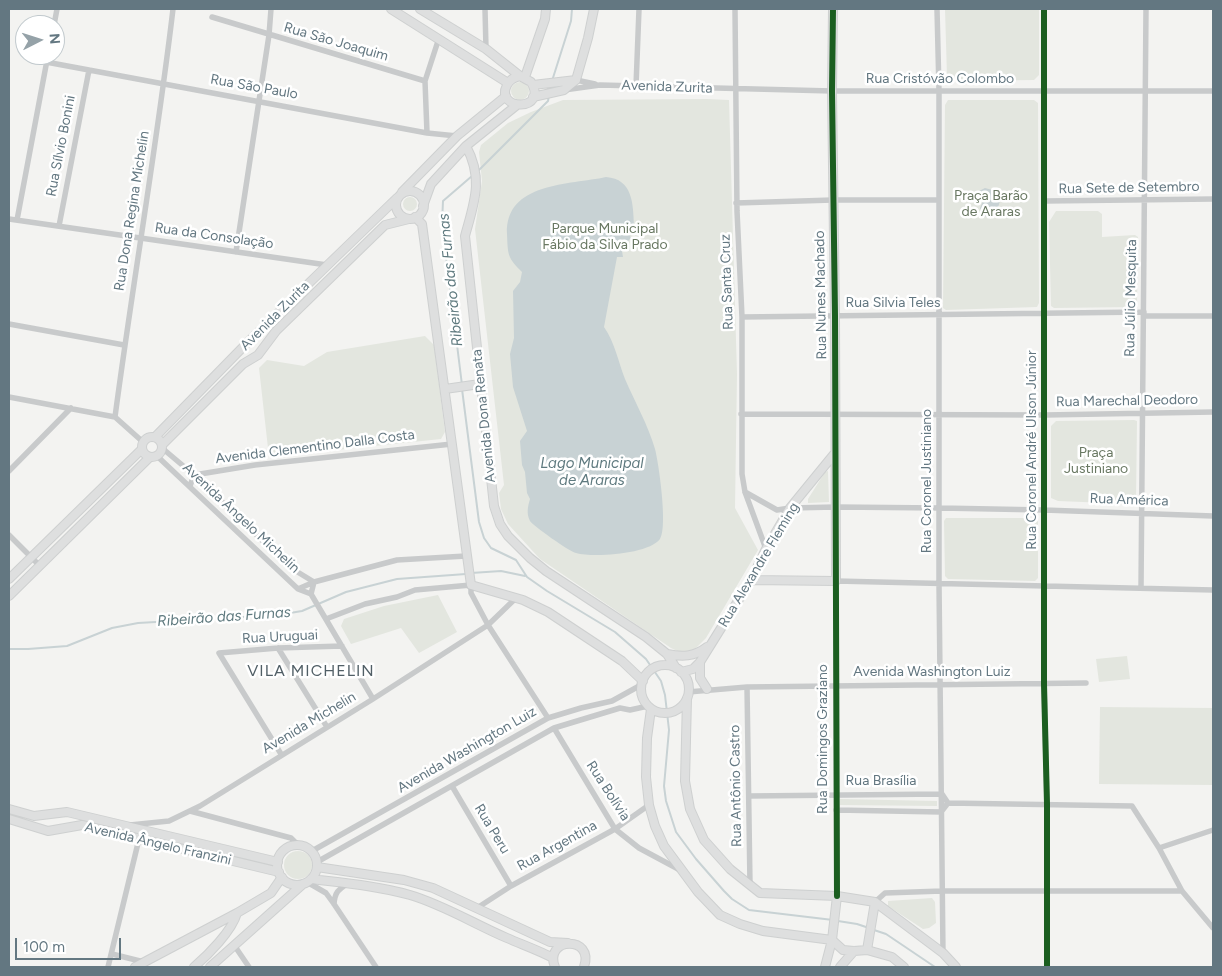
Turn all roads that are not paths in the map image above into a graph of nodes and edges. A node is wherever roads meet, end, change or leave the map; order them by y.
1 (173, 9) edge
2 (271, 9) edge
3 (391, 9) edge
4 (420, 9) edge
5 (485, 9) edge
6 (546, 9) edge
7 (594, 9) edge
8 (639, 9) edge
9 (735, 9) edge
10 (833, 9) edge
11 (937, 9) edge
12 (1044, 9) edge
13 (1146, 9) edge
14 (212, 17) dead end
15 (269, 35) junction
16 (439, 38) junction
17 (486, 49) junction
18 (45, 65) edge
19 (62, 65) edge
20 (484, 68) junction
21 (89, 70) junction
22 (523, 77) junction
23 (576, 80) junction
24 (425, 81) junction
25 (508, 83) junction
26 (164, 84) junction
27 (533, 84) junction
28 (600, 85) junction
29 (636, 86) junction
30 (564, 90) junction
31 (735, 90) junction
32 (939, 91) junction
33 (1043, 91) junction
34 (1146, 91) junction
35 (1213, 91) edge
36 (832, 92) junction
37 (506, 96) junction
38 (533, 97) junction
39 (259, 101) junction
40 (517, 105) junction
41 (427, 132) junction
42 (457, 136) junction
43 (466, 146) junction
44 (400, 195) junction
45 (1213, 199) edge
46 (833, 200) junction
47 (938, 200) junction
48 (1144, 200) junction
49 (1045, 202) junction
50 (736, 203) junction
51 (423, 206) junction
52 (412, 218) junction
53 (9, 219) edge
54 (17, 220) junction
55 (59, 226) junction
56 (142, 238) junction
57 (236, 252) junction
58 (327, 265) junction
59 (1045, 314) junction
60 (1144, 314) junction
61 (835, 316) junction
62 (938, 316) junction
63 (1213, 316) edge
64 (742, 317) junction
65 (9, 324) edge
66 (248, 342) junction
67 (124, 345) junction
68 (258, 355) junction
69 (480, 384) junction
70 (449, 388) junction
71 (9, 397) edge
72 (71, 408) junction
73 (1213, 412) edge
74 (1142, 413) junction
75 (741, 414) junction
76 (939, 414) junction
77 (834, 415) junction
78 (1045, 415) junction
79 (115, 417) junction
80 (155, 437) junction
81 (452, 444) junction
82 (142, 446) junction
83 (162, 447) junction
84 (835, 453) junction
85 (154, 457) junction
86 (9, 471) edge
87 (194, 475) junction
88 (190, 486) junction
89 (745, 492) junction
90 (836, 507) junction
91 (790, 508) junction
92 (940, 508) junction
93 (1044, 510) junction
94 (1143, 513) junction
95 (1213, 516) edge
96 (9, 535) edge
97 (766, 549) junction
98 (466, 556) junction
99 (31, 557) junction
100 (40, 566) junction
101 (9, 579) edge
102 (750, 580) junction
103 (836, 581) junction
104 (314, 582) junction
105 (939, 584) junction
106 (471, 585) junction
107 (1044, 587) junction
108 (1141, 588) junction
109 (298, 589) junction
110 (1213, 590) edge
111 (311, 594) junction
112 (9, 596) edge
113 (516, 598) junction
114 (326, 620) junction
115 (488, 625) junction
116 (711, 645) junction
117 (342, 646) junction
118 (278, 648) junction
119 (667, 654) junction
120 (700, 662) junction
121 (678, 670) junction
122 (644, 680) junction
123 (1086, 683) dead end
124 (1044, 684) junction
125 (835, 685) junction
126 (940, 685) junction
127 (747, 687) junction
128 (707, 689) junction
129 (688, 695) junction
130 (373, 699) junction
131 (652, 709) junction
132 (548, 718) junction
133 (327, 727) junction
134 (554, 728) junction
135 (281, 754) junction
136 (452, 786) junction
137 (836, 794) junction
138 (942, 794) junction
139 (749, 796) junction
140 (948, 804) junction
141 (1047, 804) junction
142 (649, 805) junction
143 (9, 809) edge
144 (190, 810) junction
145 (836, 810) junction
146 (941, 812) junction
147 (47, 815) junction
148 (9, 819) edge
149 (126, 826) junction
150 (615, 829) junction
151 (48, 830) junction
152 (1213, 830) edge
153 (139, 839) junction
154 (298, 845) junction
155 (1159, 848) junction
156 (312, 852) junction
157 (278, 862) junction
158 (317, 865) junction
159 (680, 870) junction
160 (281, 874) junction
161 (307, 881) junction
162 (349, 883) junction
163 (750, 885) junction
164 (511, 886) junction
165 (942, 891) junction
166 (1046, 891) junction
167 (1182, 891) junction
168 (837, 896) junction
169 (875, 902) junction
170 (334, 904) junction
171 (477, 908) junction
172 (236, 917) junction
173 (1213, 928) edge
174 (229, 929) junction
175 (242, 937) junction
176 (832, 940) junction
177 (568, 943) junction
178 (234, 945) junction
179 (867, 950) junction
180 (854, 951) junction
181 (943, 953) junction
182 (112, 954) junction
183 (585, 954) junction
184 (553, 958) junction
185 (144, 962) junction
186 (108, 967) edge
187 (136, 967) edge
188 (194, 967) edge
189 (210, 967) edge
190 (249, 967) edge
191 (376, 967) edge
192 (555, 967) edge
193 (584, 967) edge
194 (593, 967) edge
195 (825, 967) edge
196 (840, 967) edge
197 (904, 967) edge
198 (956, 967) edge
199 (1046, 967) edge

1 - 26 street, Rua Dona Regina Michelin
2 - 15 street
3 - 16 main road
4 - 17 main road
5 - 17 street
6 - 22 main road
7 - 23 main road
8 - 29 street
9 - 31 street, Rua Santa Cruz
10 - 36 main road, Rua Nunes Machado
11 - 32 street, Rua Coronel Justiniano
12 - 33 street, Rua Coronel André Ulson Júnior
13 - 34 street, Rua Júlio Mesquita
14 - 15 street, Rua São Joaquim
15 - 24 street, Rua São Joaquim
15 - 39 street
16 - 20 main road
16 - 24 street
17 - 20 main road
17 - 22 main road
18 - 54 street
19 - 21 street, Rua São Paulo
20 - 25 main road
21 - 26 street, Rua São Paulo
21 - 55 street, Rua Sílvio Bonini
22 - 25 main road
22 - 27 main road
23 - 27 main road
23 - 28 street, Avenida Zurita
23 - 30 main road
24 - 41 street
25 - 37 main road
26 - 39 street, Rua São Paulo
26 - 56 street, Rua Dona Regina Michelin
27 - 38 main road
28 - 29 street, Avenida Zurita
28 - 30 street, Avenida Zurita
29 - 31 street, Avenida Zurita
30 - 38 main road
31 - 36 street, Rua Cristóvão Colombo
31 - 50 street, Rua Santa Cruz
32 - 33 street, Rua Cristóvão Colombo
32 - 36 street, Rua Cristóvão Colombo
32 - 47 street, Rua Coronel Justiniano
33 - 34 street, Rua Cristóvão Colombo
33 - 49 street, Rua Coronel André Ulson Júnior
34 - 35 street, Rua Cristóvão Colombo
34 - 48 street, Rua Júlio Mesquita
36 - 46 main road, Rua Nunes Machado
37 - 40 main road
37 - 42 main road, Avenida Zurita
38 - 40 main road
39 - 41 street, Rua São Paulo
39 - 57 street
40 - 43 main road
41 - 42 street, Rua São Paulo
42 - 44 main road, Avenida Zurita
43 - 51 main road
43 - 69 main road, Avenida Dona Renata
44 - 51 main road
44 - 52 main road
44 - 58 main road, Avenida Zurita
45 - 48 street, Rua Sete de Setembro
46 - 47 street
46 - 50 street
46 - 61 main road, Rua Nunes Machado
47 - 62 street, Rua Coronel Justiniano
48 - 49 street, Rua Sete de Setembro
48 - 60 street, Rua Júlio Mesquita
49 - 59 street, Rua Coronel André Ulson Júnior
50 - 64 street, Rua Santa Cruz
51 - 52 main road
52 - 68 main road, Avenida Zurita
52 - 70 main road
53 - 54 street, Rua da Consolação
54 - 55 street, Rua da Consolação
55 - 56 street, Rua da Consolação
56 - 57 street, Rua da Consolação
56 - 67 street, Rua Dona Regina Michelin
57 - 58 street, Rua da Consolação
58 - 66 main road, Avenida Zurita
59 - 60 street, Rua Silvia Teles
59 - 62 street, Rua Silvia Teles
59 - 78 street, Rua Coronel André Ulson Júnior
60 - 63 street, Rua Silvia Teles
60 - 74 street, Rua Júlio Mesquita
61 - 62 street, Rua Silvia Teles
61 - 64 street, Rua Silvia Teles
61 - 77 main road, Rua Nunes Machado
62 - 76 street, Rua Coronel Justiniano
64 - 75 street, Rua Santa Cruz
65 - 67 street
66 - 68 main road
66 - 80 main road, Avenida Zurita
67 - 79 street, Rua Dona Regina Michelin
68 - 83 main road, Avenida Zurita
69 - 70 main road
69 - 119 main road, Avenida Dona Renata
70 - 81 main road
71 - 72 street
72 - 79 street
72 - 86 street
73 - 74 street, Rua Marechal Deodoro
74 - 78 street, Rua Marechal Deodoro
74 - 94 street, Rua Júlio Mesquita
75 - 77 street, Rua Marechal Deodoro
75 - 89 street, Rua Santa Cruz
76 - 77 street, Rua Marechal Deodoro
76 - 78 street, Rua Marechal Deodoro
76 - 92 street, Rua Coronel Justiniano
77 - 84 main road, Rua Nunes Machado
78 - 93 street, Rua Coronel André Ulson Júnior
79 - 82 street
80 - 82 main road
80 - 83 main road
81 - 87 street, Avenida Clementino Dalla Costa
81 - 98 main road
82 - 85 main road
82 - 99 main road
83 - 85 main road
83 - 87 street, Avenida Ângelo Michelin
84 - 90 main road, Rua Nunes Machado
84 - 91 main road, Rua Alexandre Fleming
85 - 88 street, Avenida Ângelo Michelin
85 - 100 main road
87 - 88 street
87 - 104 street, Avenida Ângelo Michelin
88 - 109 street, Avenida Ângelo Michelin
89 - 91 street, Rua América
89 - 97 street, Rua Santa Cruz
90 - 91 street, Rua América
90 - 92 street, Rua América
90 - 103 main road, Rua Nunes Machado
91 - 97 main road, Rua Alexandre Fleming
92 - 93 street, Rua América
92 - 105 street, Rua Coronel Justiniano
93 - 94 street, Rua América
93 - 107 street, Rua Coronel André Ulson Júnior
94 - 95 street, Rua América
94 - 108 street, Rua Júlio Mesquita
96 - 99 street
97 - 102 main road, Rua Alexandre Fleming
98 - 104 street
98 - 106 main road
99 - 100 street
99 - 101 main road
100 - 112 main road
102 - 103 main road
102 - 116 main road, Rua Alexandre Fleming
103 - 105 street
103 - 125 street, Rua Domingos Graziano
104 - 109 street
104 - 111 street, Avenida Ângelo Michelin
105 - 107 street
105 - 126 street, Rua Coronel Justiniano
106 - 113 main road
106 - 114 street
106 - 115 street
107 - 108 street
107 - 124 street, Rua Coronel André Ulson Júnior
108 - 110 street
109 - 111 street, Avenida Ângelo Michelin
111 - 114 street
113 - 115 street, Avenida Michelin
113 - 122 main road
114 - 117 street
115 - 130 street, Avenida Michelin
115 - 132 street
116 - 119 main road
116 - 120 main road, Rua Alexandre Fleming
117 - 118 street, Rua Uruguai
117 - 130 street
118 - 133 street
118 - 135 street, Rua Uruguai
119 - 121 main road, Avenida Dona Renata
120 - 121 main road, Rua Alexandre Fleming
120 - 128 main road
121 - 122 main road
121 - 129 main road
122 - 131 main road
122 - 132 street, Avenida Washington Luiz
123 - 124 street, Avenida Washington Luiz
124 - 126 street, Avenida Washington Luiz
124 - 141 street, Rua Coronel André Ulson Júnior
125 - 126 street, Avenida Washington Luiz
125 - 127 street, Avenida Washington Luiz
125 - 137 street, Rua Domingos Graziano
126 - 138 street, Rua Coronel Justiniano
127 - 128 street, Avenida Washington Luiz
127 - 139 street, Rua Antônio Castro
128 - 129 street, Avenida Washington Luiz
129 - 131 main road
129 - 163 main road
130 - 133 street, Avenida Michelin
131 - 134 street, Avenida Washington Luiz
131 - 142 main road
132 - 156 street, Avenida Washington Luiz
133 - 135 street, Avenida Michelin
134 - 136 street, Avenida Washington Luiz
134 - 150 street, Rua Bolívia
135 - 144 street, Avenida Michelin
136 - 158 street, Avenida Washington Luiz
136 - 164 street, Rua Peru
137 - 138 street, Rua Brasília
137 - 139 street, Rua Brasília
137 - 145 street, Rua Domingos Graziano
138 - 140 street
138 - 146 street, Rua Coronel Justiniano
139 - 163 street, Rua Antônio Castro
140 - 141 street
140 - 146 street
141 - 155 street
141 - 166 street, Rua Coronel André Ulson Júnior
142 - 150 street, Rua Argentina
142 - 159 main road
143 - 147 main road, Avenida Ângelo Franzini
144 - 149 street, Avenida Michelin
144 - 154 street
145 - 146 street
145 - 168 street, Rua Domingos Graziano
146 - 165 street, Rua Coronel Justiniano
147 - 149 main road, Avenida Ângelo Franzini
147 - 151 main road
148 - 151 main road, Avenida Ângelo Franzini
149 - 157 main road, Avenida Ângelo Franzini
150 - 159 street, Rua Bolívia
150 - 164 street, Rua Argentina
151 - 153 main road, Avenida Ângelo Franzini
152 - 155 street
153 - 160 main road, Avenida Ângelo Franzini
153 - 182 street
154 - 156 main road
154 - 157 main road
155 - 167 street
156 - 158 main road
157 - 160 main road
158 - 161 main road
158 - 171 main road
159 - 176 main road
160 - 161 main road
160 - 172 main road
161 - 162 main road
161 - 170 street
161 - 175 main road
162 - 170 street
162 - 184 main road
163 - 168 main road
164 - 171 street, Rua Argentina
165 - 166 street
165 - 169 street
165 - 181 street, Rua Coronel Justiniano
166 - 167 street
166 - 199 street, Rua Coronel André Ulson Júnior
167 - 173 street
168 - 169 main road
168 - 176 main road, Rua Domingos Graziano
169 - 179 main road
169 - 181 main road
170 - 191 street
171 - 177 main road
172 - 174 main road
172 - 175 main road
172 - 185 main road
174 - 178 main road
174 - 188 main road
175 - 178 main road
176 - 180 main road
176 - 195 main road, Rua Domingos Graziano
177 - 183 main road
177 - 184 main road
178 - 189 main road
178 - 190 street
179 - 180 main road
179 - 197 main road
180 - 196 main road
181 - 198 main road
182 - 185 street
182 - 186 street
183 - 193 main road
183 - 194 main road
184 - 192 main road
185 - 187 main road

